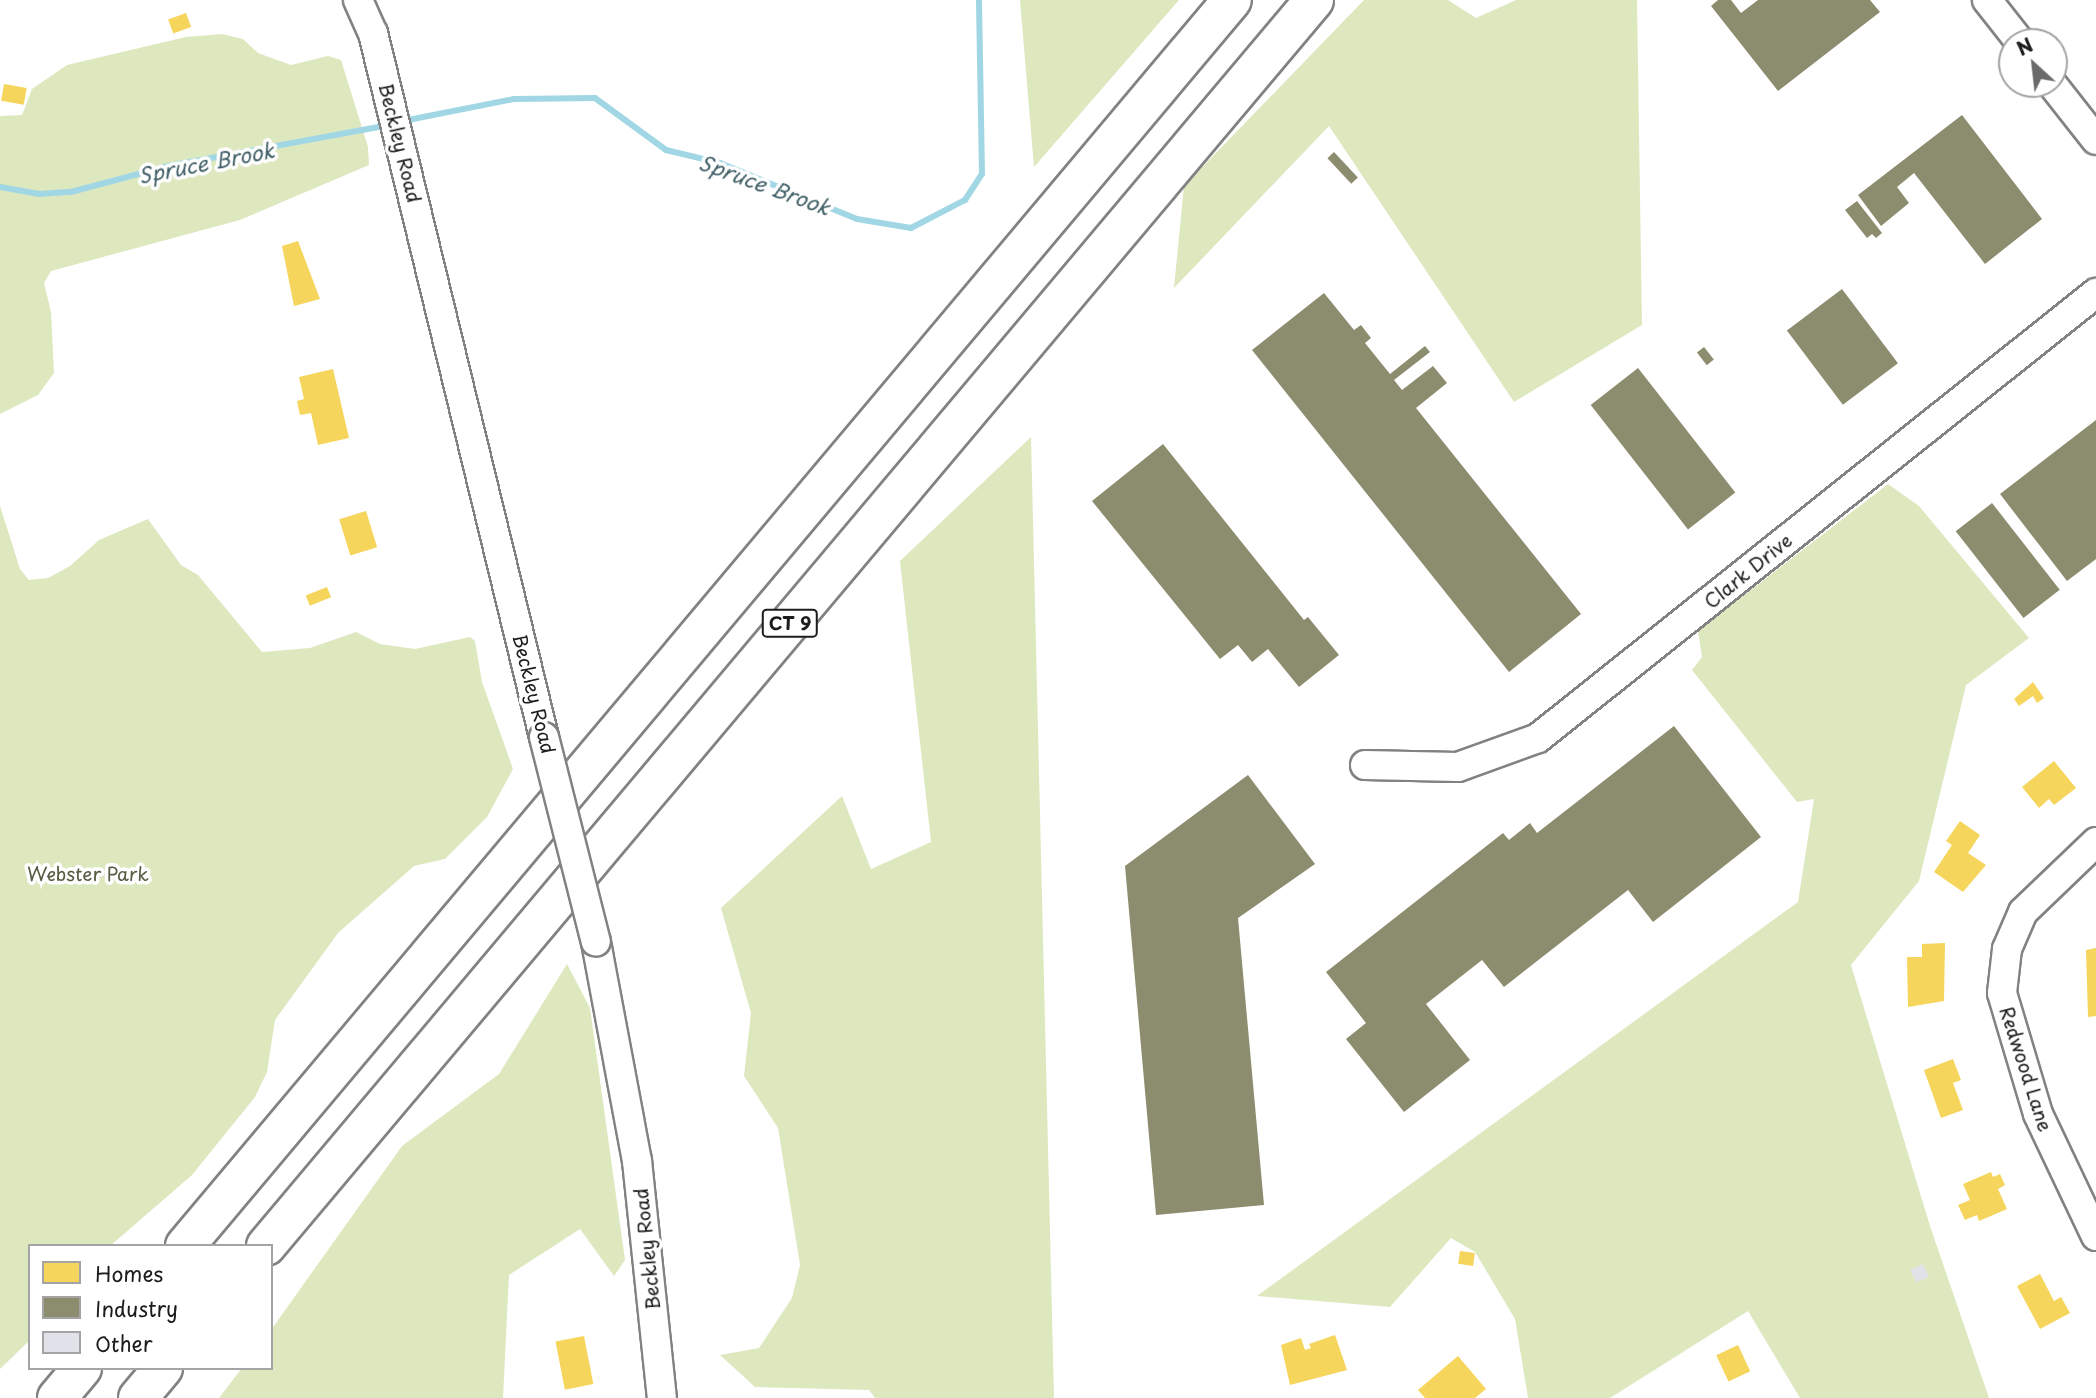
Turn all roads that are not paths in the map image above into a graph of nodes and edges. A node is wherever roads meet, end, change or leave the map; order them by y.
1 (358, 0) edge
2 (1232, 0) edge
3 (1314, 0) edge
4 (1987, 0) edge
5 (2009, 28) edge
6 (2063, 98) edge
7 (2096, 140) edge
8 (2096, 293) edge
9 (1365, 765) dead end
10 (2096, 842) edge
11 (2096, 1236) edge
12 (187, 1244) edge
13 (268, 1244) edge
14 (80, 1370) edge
15 (161, 1370) edge
16 (57, 1398) edge
17 (138, 1398) edge
18 (662, 1398) edge

1 - 18 street, Beckley Road, bridge
2 - 12 highway
3 - 13 highway, CT 9
4 - 5 street
6 - 7 street
8 - 9 street, Clark Drive
10 - 11 street, Redwood Lane
14 - 16 highway
15 - 17 highway

